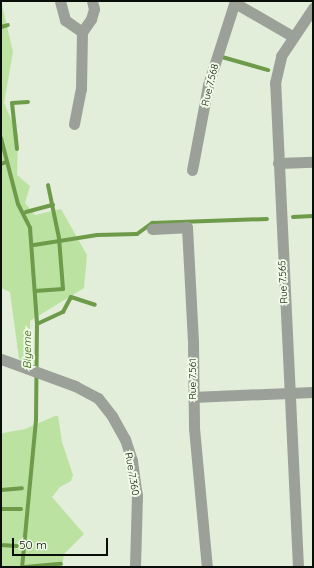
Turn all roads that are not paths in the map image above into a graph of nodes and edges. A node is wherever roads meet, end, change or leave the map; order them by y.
1 (60, 1) edge
2 (92, 1) edge
3 (235, 2) edge
4 (313, 8) edge
5 (82, 32) junction
6 (292, 36) junction
7 (74, 124) dead end
8 (313, 162) edge
9 (278, 163) junction
10 (192, 170) dead end
11 (152, 230) dead end
12 (1, 359) edge
13 (313, 392) edge
14 (289, 393) junction
15 (192, 397) junction
16 (135, 567) edge
17 (206, 567) edge
18 (298, 567) edge

1 - 5 street
2 - 5 street
3 - 6 street
3 - 10 street, Rue 7.568
4 - 6 street, Rue 7.565
5 - 7 street
6 - 9 street, Rue 7.565
8 - 9 street
9 - 14 street, Rue 7.565
11 - 15 street, Rue 7.561
12 - 16 street, Rue 7.360
13 - 14 street
14 - 15 street
14 - 18 street, Rue 7.565
15 - 17 street, Rue 7.561

